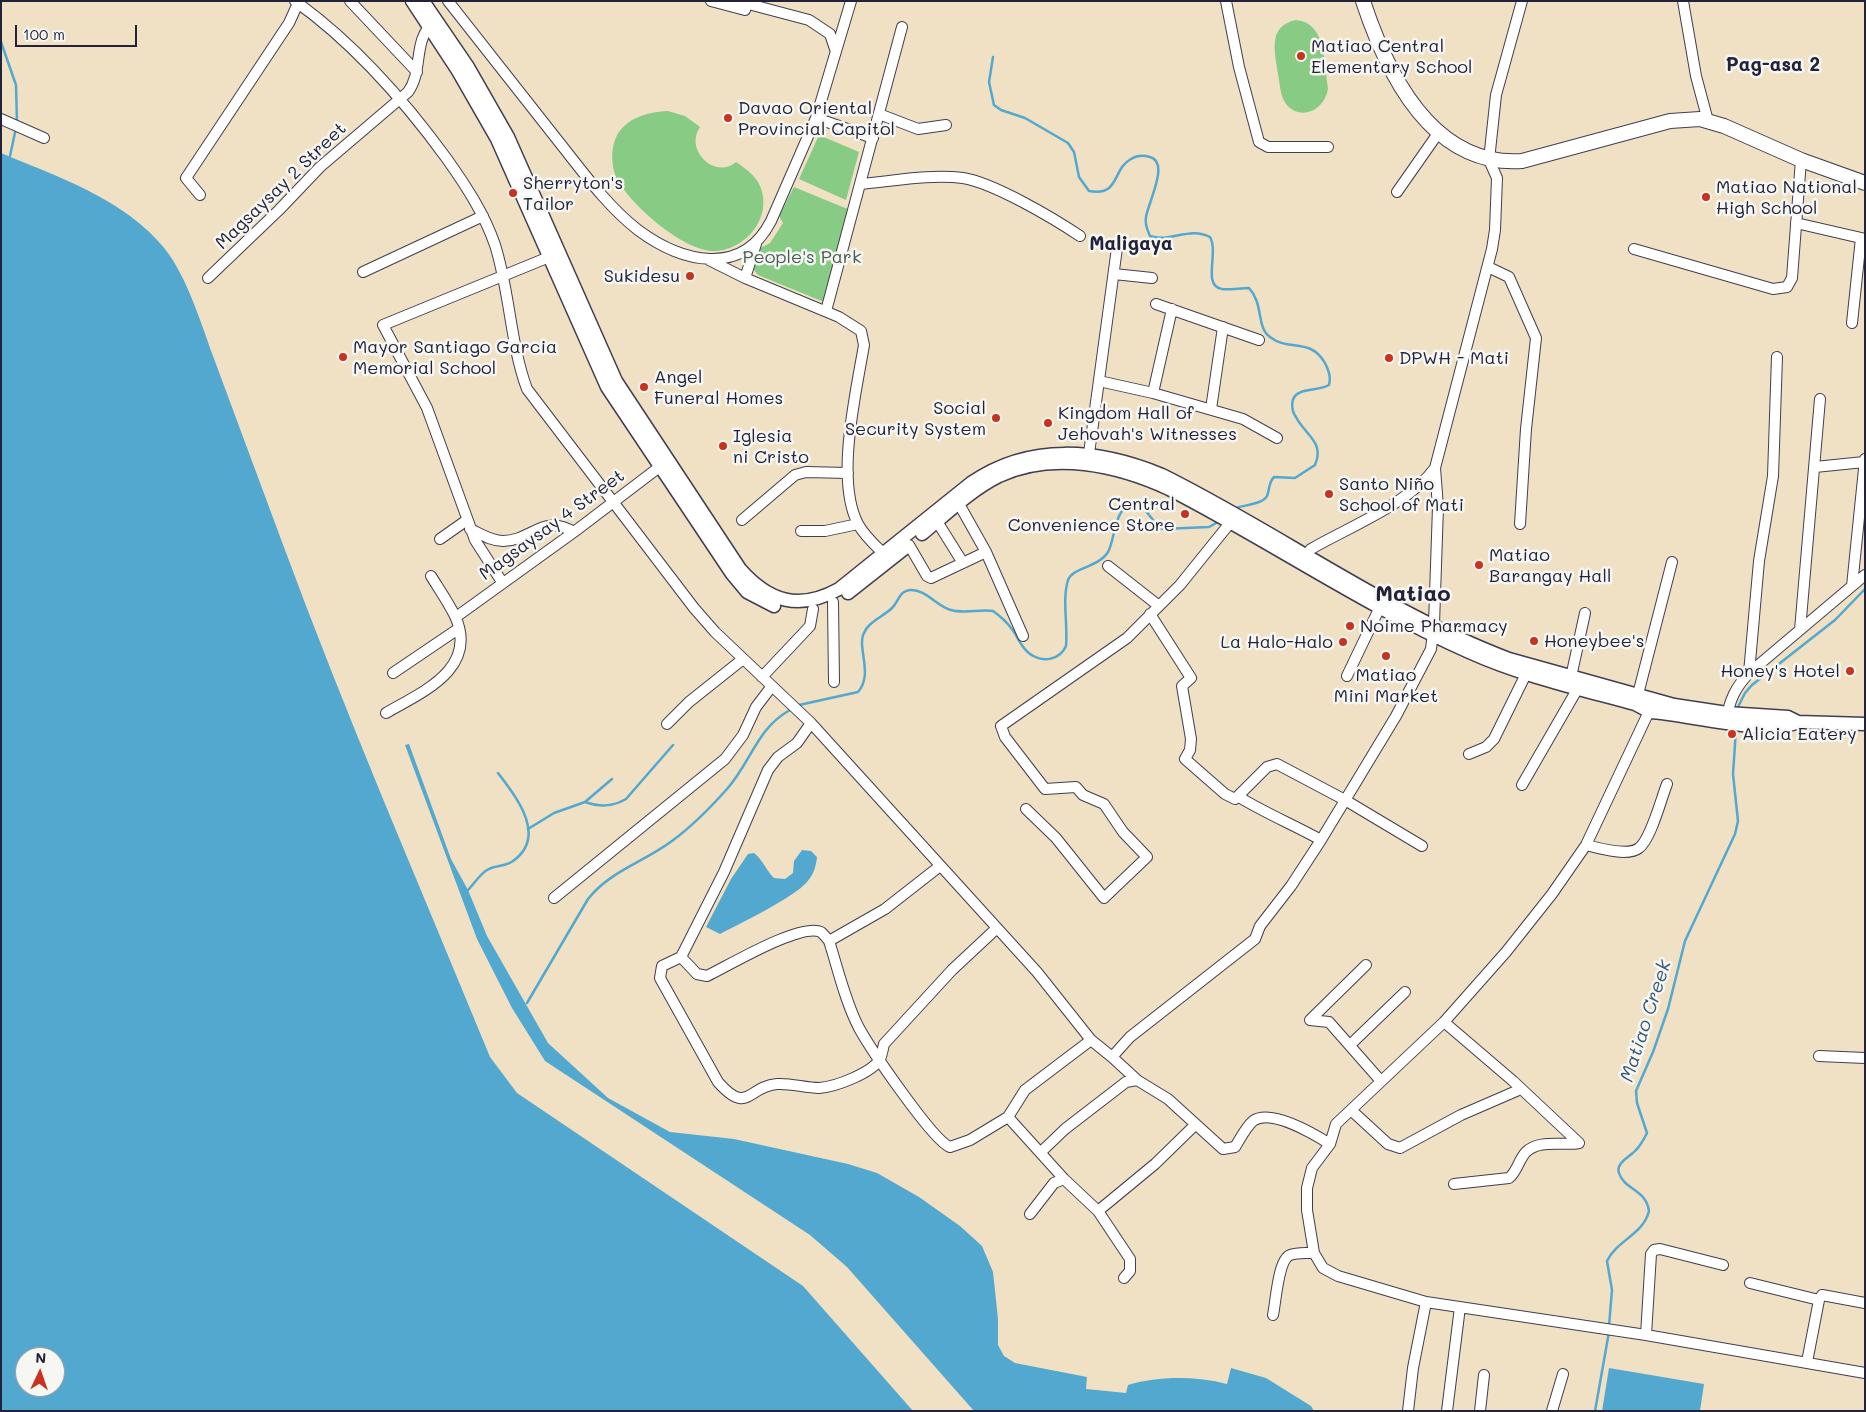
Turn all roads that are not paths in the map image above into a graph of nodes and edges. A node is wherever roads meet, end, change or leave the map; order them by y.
1 (350, 1) edge
2 (412, 1) edge
3 (423, 1) edge
4 (448, 1) edge
5 (711, 1) edge
6 (737, 1) edge
7 (851, 1) edge
8 (1226, 1) edge
9 (1363, 1) edge
10 (1522, 1) edge
11 (1683, 1) edge
12 (297, 2) edge
13 (432, 23) junction
14 (819, 27) junction
15 (902, 27) dead end
16 (835, 53) junction
17 (417, 72) junction
18 (400, 99) junction
19 (879, 114) junction
20 (816, 118) junction
21 (1, 120) edge
22 (1708, 120) junction
23 (946, 125) dead end
24 (1439, 132) junction
25 (44, 138) dead end
26 (872, 138) junction
27 (1328, 147) dead end
28 (1489, 160) junction
29 (1801, 160) junction
30 (1506, 162) junction
31 (1497, 178) junction
32 (1865, 183) edge
33 (860, 184) junction
34 (1397, 192) dead end
35 (200, 195) dead end
36 (483, 216) junction
37 (1796, 223) junction
38 (1080, 236) dead end
39 (1863, 238) edge
40 (756, 244) junction
41 (1117, 248) dead end
42 (1634, 249) dead end
43 (555, 255) junction
44 (706, 259) junction
45 (1488, 268) junction
46 (363, 272) dead end
47 (1114, 274) junction
48 (502, 275) junction
49 (208, 278) dead end
50 (745, 278) junction
51 (1152, 278) dead end
52 (1156, 304) dead end
53 (1172, 309) junction
54 (826, 311) junction
55 (1852, 323) dead end
56 (1223, 327) junction
57 (1259, 340) dead end
58 (1777, 357) dead end
59 (1099, 381) junction
60 (1153, 393) junction
61 (1820, 400) dead end
62 (1211, 408) junction
63 (1277, 438) dead end
64 (1088, 459) junction
65 (1865, 460) edge
66 (664, 463) junction
67 (1815, 467) junction
68 (1007, 468) junction
69 (1435, 468) junction
70 (848, 473) junction
71 (612, 502) junction
72 (959, 504) junction
73 (935, 518) junction
74 (742, 520) dead end
75 (1230, 523) junction
76 (469, 524) junction
77 (858, 524) junction
78 (1520, 524) dead end
79 (800, 531) dead end
80 (574, 532) junction
81 (440, 539) dead end
82 (909, 544) junction
83 (986, 552) junction
84 (887, 556) junction
85 (1303, 559) junction
86 (1672, 562) dead end
87 (963, 563) junction
88 (1108, 566) dead end
89 (1865, 575) edge
90 (431, 576) dead end
91 (502, 582) junction
92 (1852, 586) junction
93 (833, 602) junction
94 (1159, 606) junction
95 (1380, 607) junction
96 (813, 608) junction
97 (1585, 613) dead end
98 (1150, 614) junction
99 (456, 617) junction
100 (458, 629) junction
101 (1433, 629) junction
102 (1800, 630) junction
103 (1023, 636) dead end
104 (743, 659) junction
105 (393, 673) dead end
106 (1749, 673) junction
107 (1526, 674) junction
108 (1347, 676) dead end
109 (762, 677) junction
110 (1571, 677) junction
111 (834, 682) dead end
112 (772, 686) junction
113 (1578, 688) junction
114 (1637, 700) junction
115 (1652, 706) junction
116 (386, 713) dead end
117 (1727, 718) junction
118 (811, 723) junction
119 (667, 724) dead end
120 (1865, 724) edge
121 (1468, 754) dead end
122 (1667, 784) dead end
123 (1522, 785) dead end
124 (1239, 797) junction
125 (1345, 800) junction
126 (1026, 809) dead end
127 (1321, 840) junction
128 (1586, 845) junction
129 (1422, 846) dead end
130 (940, 866) junction
131 (554, 898) dead end
132 (997, 928) junction
133 (829, 941) junction
134 (681, 957) junction
135 (1366, 965) dead end
136 (1405, 992) dead end
137 (1444, 1022) junction
138 (1091, 1040) junction
139 (1350, 1045) junction
140 (1819, 1056) dead end
141 (1112, 1057) junction
142 (1865, 1058) edge
143 (880, 1060) junction
144 (1137, 1080) junction
145 (1380, 1080) junction
146 (1521, 1089) junction
147 (1351, 1110) junction
148 (1008, 1117) junction
149 (1195, 1125) junction
150 (1330, 1144) junction
151 (1041, 1152) junction
152 (1064, 1180) junction
153 (1454, 1184) dead end
154 (1098, 1211) junction
155 (1030, 1214) dead end
156 (1314, 1253) junction
157 (1723, 1265) dead end
158 (1124, 1278) dead end
159 (1750, 1283) dead end
160 (1818, 1300) junction
161 (1426, 1302) junction
162 (1865, 1304) edge
163 (1460, 1307) junction
164 (1273, 1315) dead end
165 (1646, 1334) junction
166 (1807, 1362) junction
167 (1865, 1373) edge
168 (1563, 1374) dead end
169 (1484, 1375) dead end
170 (1408, 1411) edge
171 (1447, 1411) edge
172 (1480, 1411) edge
173 (1552, 1411) edge

1 - 17 street
2 - 13 main road
3 - 13 main road
4 - 44 street
5 - 14 street
6 - 14 street
7 - 16 street
8 - 27 street
9 - 24 highway
10 - 28 street
11 - 22 street
12 - 18 street
12 - 35 street
13 - 17 street, Magsaysay 2 Street
13 - 43 main road
14 - 16 street
15 - 19 street
16 - 20 street
17 - 18 street, Magsaysay 2 Street
18 - 36 street
18 - 49 street, Magsaysay 2 Street
19 - 23 street
19 - 26 street
20 - 26 street
20 - 40 street
21 - 25 street
22 - 29 highway
22 - 30 highway
24 - 28 highway
24 - 34 street
26 - 33 street
28 - 30 highway
28 - 31 street
29 - 32 highway
29 - 37 street
30 - 31 street
31 - 45 street
33 - 38 street
33 - 54 street
36 - 46 street
36 - 48 street
37 - 39 street
37 - 42 street
39 - 55 street
40 - 44 street
40 - 50 street
41 - 47 street
43 - 48 street
43 - 66 main road
44 - 50 street
45 - 69 street
45 - 78 street
47 - 51 street
47 - 59 street
48 - 71 street
48 - 76 street
50 - 54 street
52 - 53 street
53 - 56 street
53 - 60 street
54 - 70 street
56 - 57 street
56 - 62 street
58 - 106 street
59 - 60 street
59 - 64 street
60 - 62 street
61 - 67 street
62 - 63 street
64 - 68 main road
64 - 75 main road
64 - 85 main road
65 - 67 street
65 - 92 street
66 - 71 street, Magsaysay 4 Street
66 - 84 main road
66 - 96 main road
67 - 102 street
68 - 72 main road
68 - 73 main road
69 - 85 street
69 - 101 street
70 - 74 street
70 - 77 street
71 - 80 street, Magsaysay 4 Street
71 - 104 street
72 - 73 main road
72 - 83 street
73 - 82 main road
73 - 84 main road
73 - 87 street
75 - 85 main road
75 - 94 street
76 - 80 street
76 - 81 street
76 - 91 street
77 - 79 street
77 - 84 street
80 - 91 street, Magsaysay 4 Street
82 - 84 main road
82 - 87 street
83 - 87 street
83 - 103 street
84 - 93 main road
85 - 95 main road
85 - 101 main road
86 - 114 street
88 - 94 street
89 - 92 street
90 - 99 street
91 - 99 street, Magsaysay 4 Street
92 - 102 street
93 - 96 main road
93 - 111 street
94 - 98 street
95 - 101 main road
95 - 108 street
96 - 109 street
97 - 110 street
98 - 124 street
98 - 126 street
99 - 100 street
100 - 105 street
100 - 116 street
101 - 107 main road
101 - 110 main road
101 - 125 street
102 - 106 street
104 - 109 street
104 - 119 street
106 - 117 street
107 - 113 main road
107 - 121 street
109 - 112 street
110 - 114 main road
112 - 118 street
112 - 131 street
113 - 114 main road
113 - 123 street
114 - 115 main road
115 - 117 main road
115 - 128 street
117 - 120 main road
118 - 130 street
118 - 134 street
122 - 128 street
124 - 125 street
124 - 127 street
125 - 127 street
125 - 129 street
127 - 141 street
128 - 137 street
130 - 132 street
130 - 133 street
132 - 138 street
132 - 143 street
133 - 134 street
133 - 143 street
134 - 143 street
135 - 139 street
136 - 139 street
137 - 145 street
137 - 146 street
138 - 141 street
138 - 148 street
139 - 145 street
140 - 142 street
141 - 144 street
143 - 148 street
144 - 149 street
144 - 151 street
145 - 147 street
146 - 147 street
146 - 153 street
147 - 150 street
148 - 151 street
149 - 150 street
149 - 154 street
150 - 156 street
151 - 152 street
152 - 154 street
152 - 155 street
154 - 158 street
156 - 161 street
156 - 164 street
157 - 165 street
159 - 160 street
160 - 162 street
160 - 166 street
161 - 163 street
161 - 170 street
163 - 165 street
163 - 171 street
165 - 166 street
166 - 167 street
168 - 173 street
169 - 172 street

